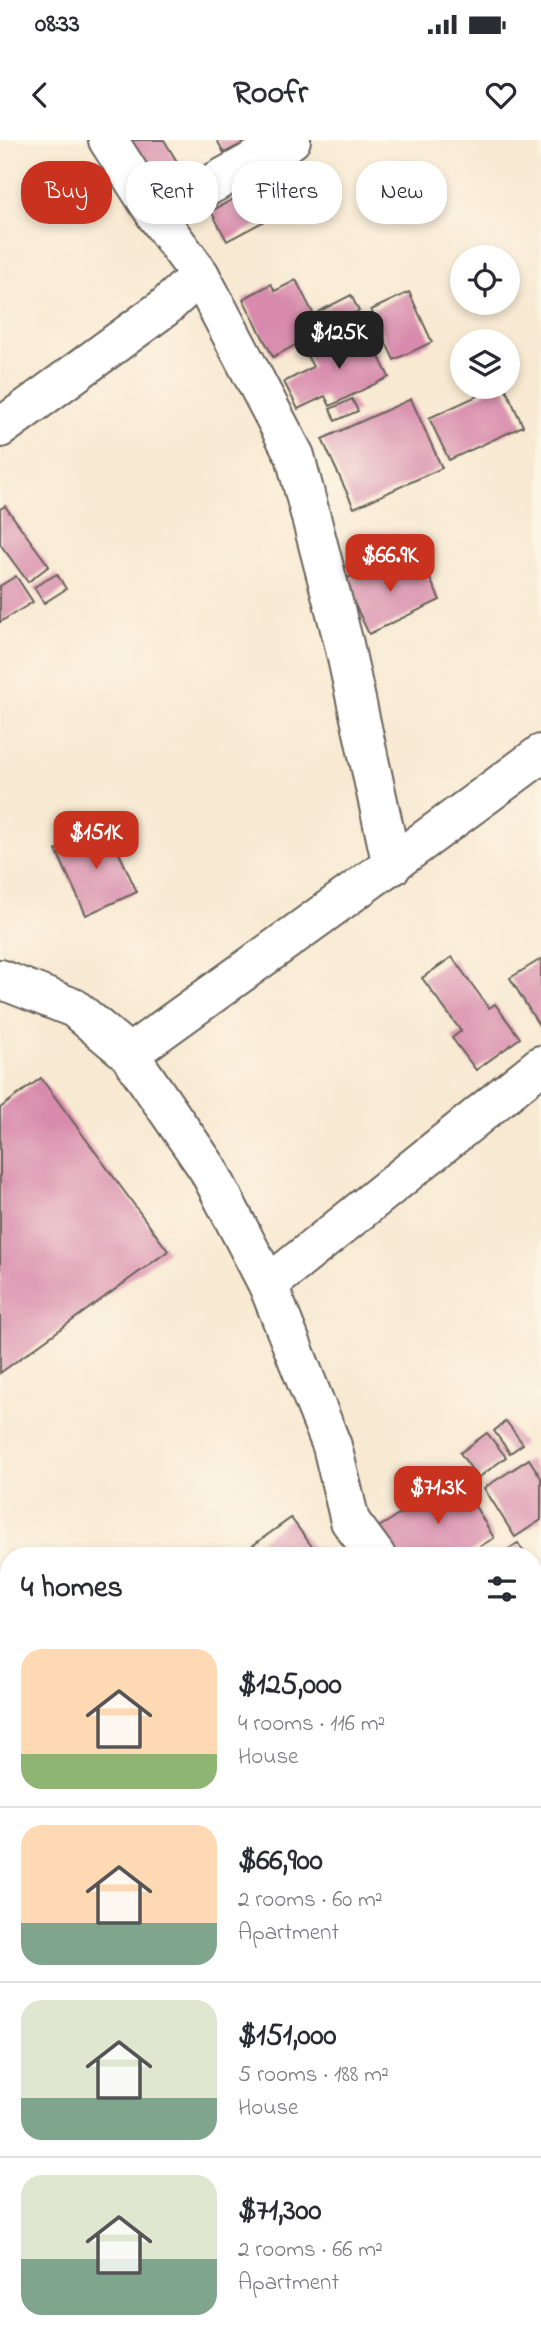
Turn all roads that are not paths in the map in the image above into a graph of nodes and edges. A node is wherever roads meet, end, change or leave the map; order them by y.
1 (108, 140) edge
2 (291, 140) edge
3 (126, 168) edge
4 (218, 181) edge
5 (163, 224) edge
6 (200, 275) junction
7 (0, 428) edge
8 (541, 754) edge
9 (392, 866) junction
10 (0, 979) edge
11 (129, 1055) junction
12 (541, 1065) edge
13 (268, 1285) junction
14 (369, 1547) edge

1 - 3 street
2 - 4 street
5 - 6 street
6 - 7 street
6 - 9 street
8 - 9 street
9 - 11 street
10 - 11 street
11 - 13 street
12 - 13 street
13 - 14 street

